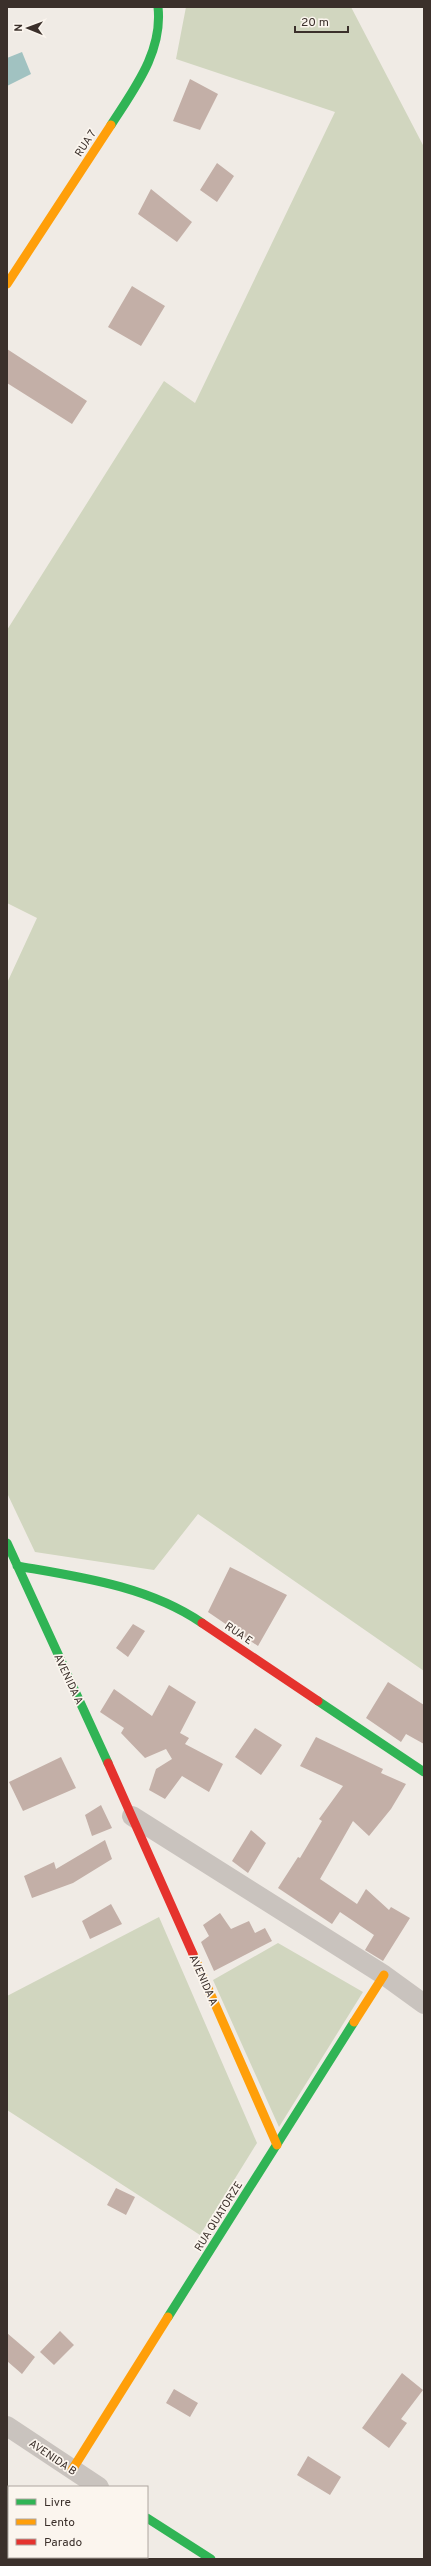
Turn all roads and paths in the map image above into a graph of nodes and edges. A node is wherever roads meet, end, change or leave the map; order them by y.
1 (158, 7) edge
2 (7, 284) edge
3 (7, 1543) edge
4 (17, 1566) junction
5 (424, 1772) edge
6 (132, 1816) junction
7 (384, 1975) junction
8 (424, 2004) edge
9 (277, 2145) junction
10 (7, 2426) edge
11 (72, 2470) junction
12 (97, 2486) edge
13 (148, 2519) edge
14 (211, 2559) edge

1 - 2 street, RUA 7
3 - 4 street, AVENIDA A
4 - 5 street, RUA E
4 - 6 street, AVENIDA A
6 - 7 street
6 - 9 street, AVENIDA A
7 - 8 street
7 - 9 street, RUA QUATORZE
9 - 11 street, RUA QUATORZE
10 - 11 street, AVENIDA B
11 - 12 street, AVENIDA B
13 - 14 street

